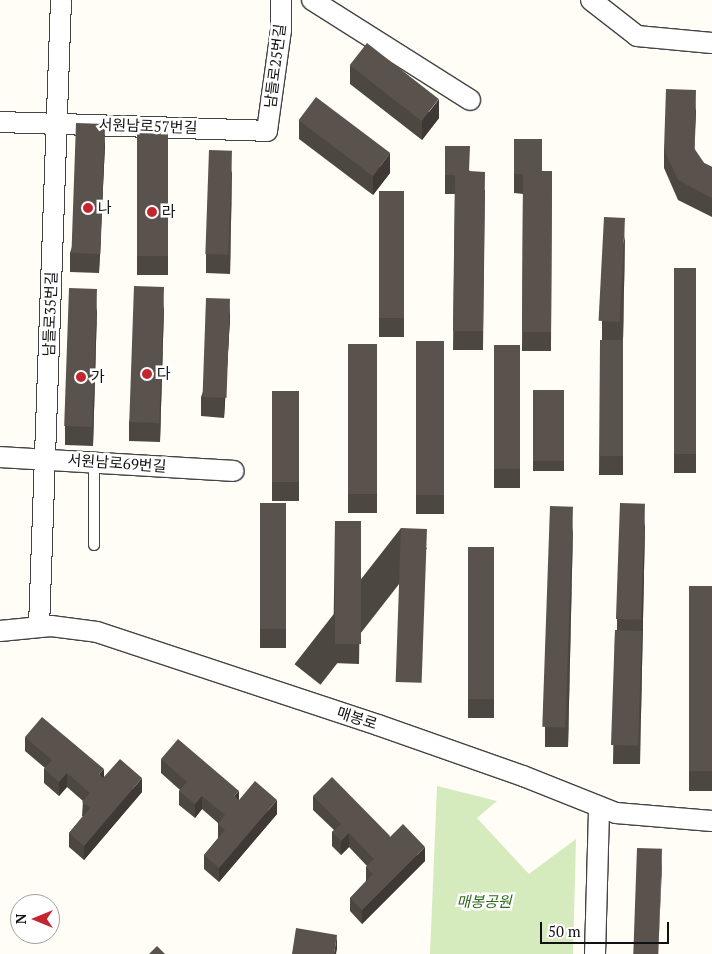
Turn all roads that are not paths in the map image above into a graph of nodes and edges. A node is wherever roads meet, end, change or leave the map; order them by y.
1 (61, 0) edge
2 (281, 0) edge
3 (312, 0) edge
4 (591, 0) edge
5 (712, 44) edge
6 (470, 100) dead end
7 (0, 122) edge
8 (55, 123) junction
9 (267, 131) joint
10 (0, 457) edge
11 (46, 459) junction
12 (94, 462) junction
13 (234, 471) dead end
14 (94, 545) dead end
15 (38, 627) junction
16 (0, 631) edge
17 (599, 807) junction
18 (712, 820) edge
19 (594, 954) edge

1 - 8 street, 남들로35번길
2 - 9 street, 남들로25번길
3 - 6 street
4 - 5 street
7 - 8 street, 서원남로57번길
8 - 9 street, 서원남로57번길
8 - 11 street, 남들로35번길
10 - 11 street, 서원남로69번길
11 - 12 street, 서원남로69번길
11 - 15 street, 남들로35번길
12 - 13 street, 서원남로69번길
12 - 14 lane
15 - 16 street, 매봉로
15 - 17 street, 매봉로
17 - 18 street, 매봉로
17 - 19 street

